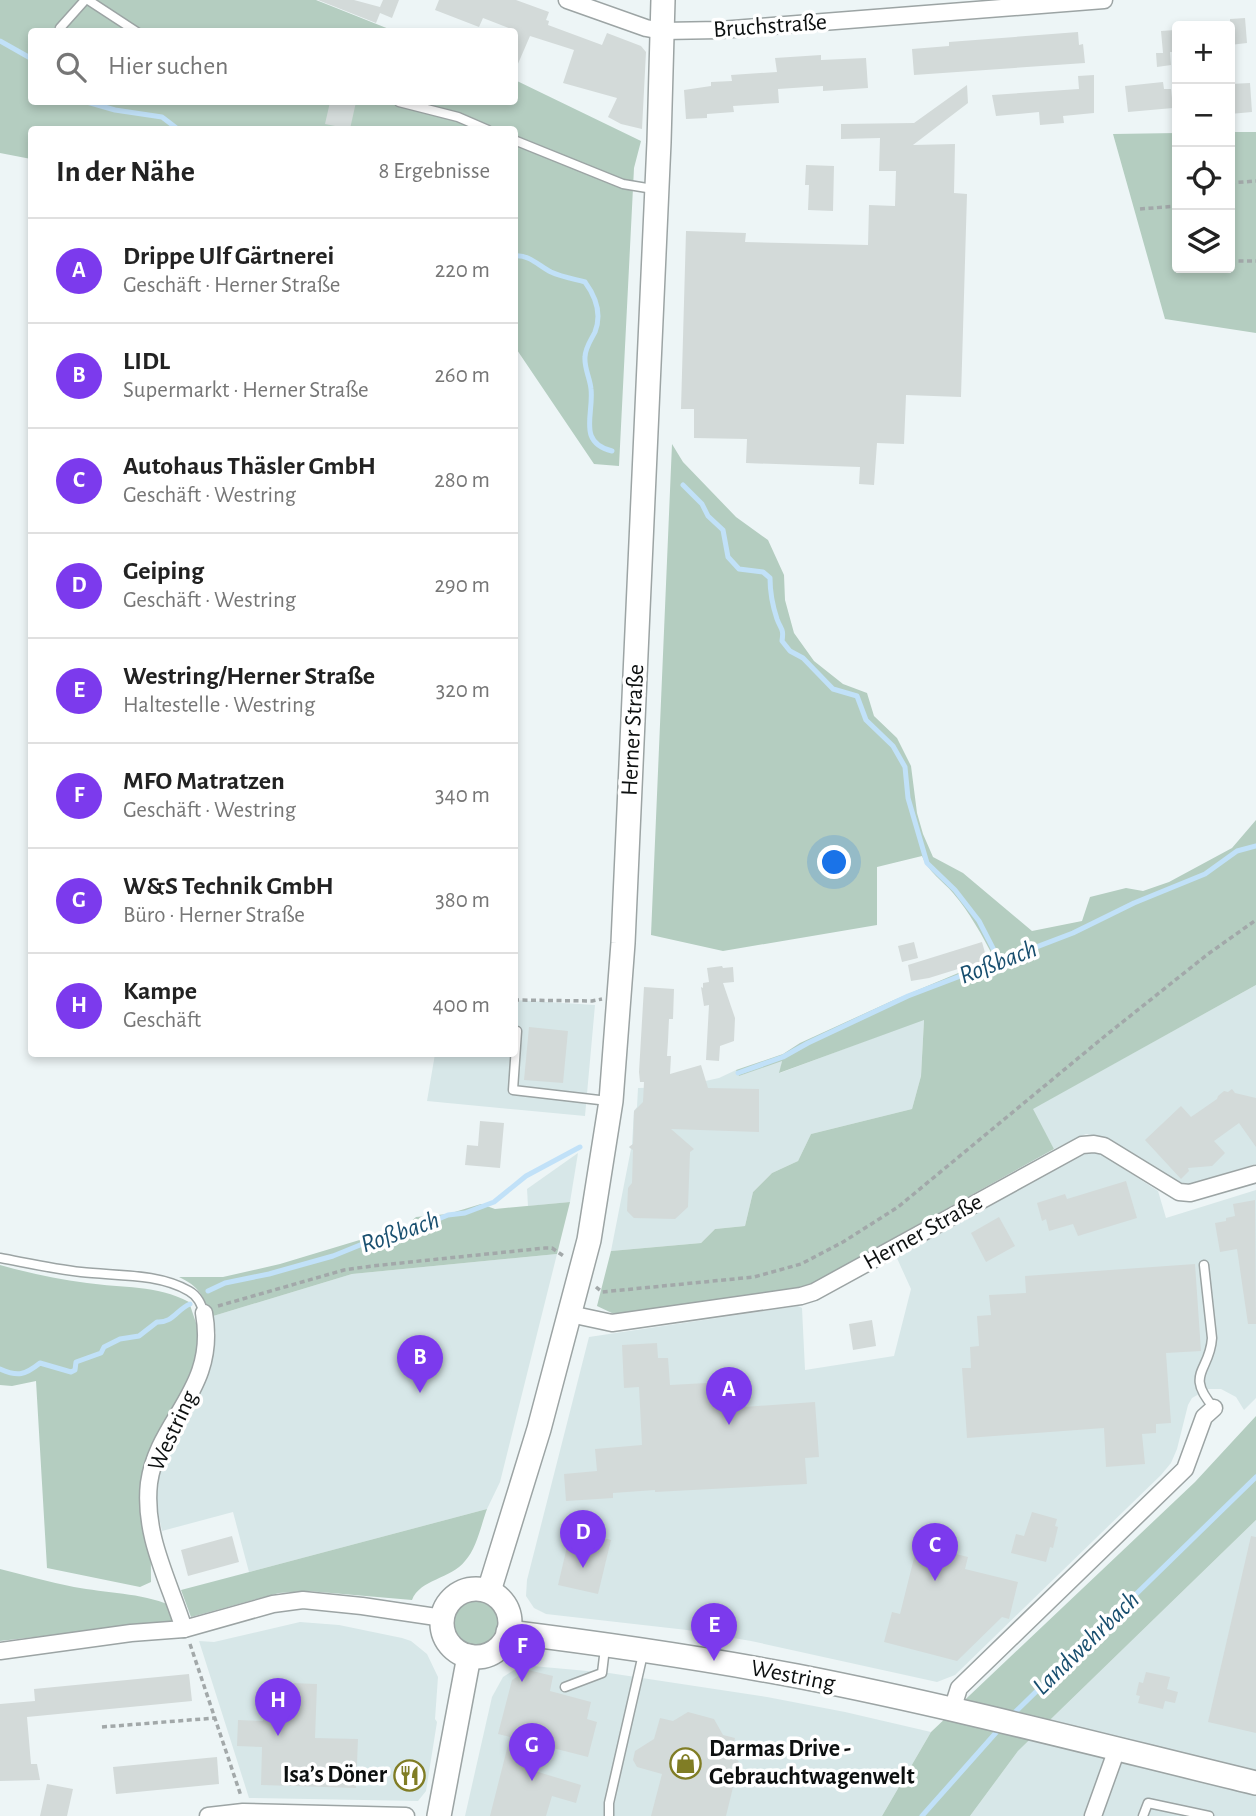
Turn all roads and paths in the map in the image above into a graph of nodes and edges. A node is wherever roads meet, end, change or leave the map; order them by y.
1 (86, 0) edge
2 (567, 0) edge
3 (663, 0) edge
4 (1104, 0) edge
5 (976, 6) edge
6 (60, 28) dead end
7 (131, 28) edge
8 (662, 31) junction
9 (411, 105) edge
10 (478, 126) edge
11 (518, 142) edge
12 (1256, 181) edge
13 (1235, 183) edge
14 (657, 190) junction
15 (1172, 206) edge
16 (1140, 209) dead end
17 (1235, 261) edge
18 (1256, 261) edge
19 (1256, 920) edge
20 (621, 994) junction
21 (518, 1000) edge
22 (515, 1057) edge
23 (611, 1101) junction
24 (1256, 1174) edge
25 (545, 1248) dead end
26 (0, 1258) edge
27 (1204, 1265) dead end
28 (580, 1272) junction
29 (204, 1313) junction
30 (570, 1314) junction
31 (1214, 1408) joint
32 (489, 1591) junction
33 (443, 1618) junction
34 (184, 1629) junction
35 (508, 1632) junction
36 (606, 1645) junction
37 (0, 1651) edge
38 (644, 1651) junction
39 (470, 1657) junction
40 (565, 1687) dead end
41 (959, 1711) junction
42 (215, 1718) junction
43 (102, 1727) dead end
44 (1117, 1749) junction
45 (1256, 1783) edge
46 (243, 1812) junction
47 (208, 1816) edge
48 (406, 1816) edge
49 (439, 1816) edge
50 (609, 1816) edge
51 (1093, 1816) edge
52 (1143, 1816) edge
53 (1209, 1816) edge

1 - 6 lane
1 - 7 lane
2 - 8 street, Bruchstraße
3 - 8 main road, Herner Straße
4 - 5 street, Bruchstraße
5 - 8 street, Bruchstraße
8 - 14 main road, Herner Straße
9 - 10 lane
11 - 14 lane
12 - 13 path
14 - 20 main road, Herner Straße
15 - 16 path
17 - 18 path
19 - 28 path
20 - 21 path
20 - 23 main road, Herner Straße
22 - 23 lane
23 - 28 main road, Herner Straße
24 - 30 street, Herner Straße
25 - 29 path
26 - 29 lane
27 - 31 lane
28 - 30 main road, Herner Straße
29 - 34 street, Westring
30 - 32 main road, Herner Straße
31 - 41 street
32 - 33 main road
32 - 35 main road
33 - 34 street
33 - 39 main road
34 - 37 street
34 - 42 path
35 - 36 main road, Westring
35 - 39 main road
36 - 38 main road, Westring
36 - 40 lane
38 - 41 main road, Westring
38 - 50 lane
39 - 49 main road
41 - 44 main road, Westring
42 - 43 path
42 - 46 path
44 - 45 main road, Westring
44 - 51 street
46 - 47 street
46 - 48 street
52 - 53 lane

